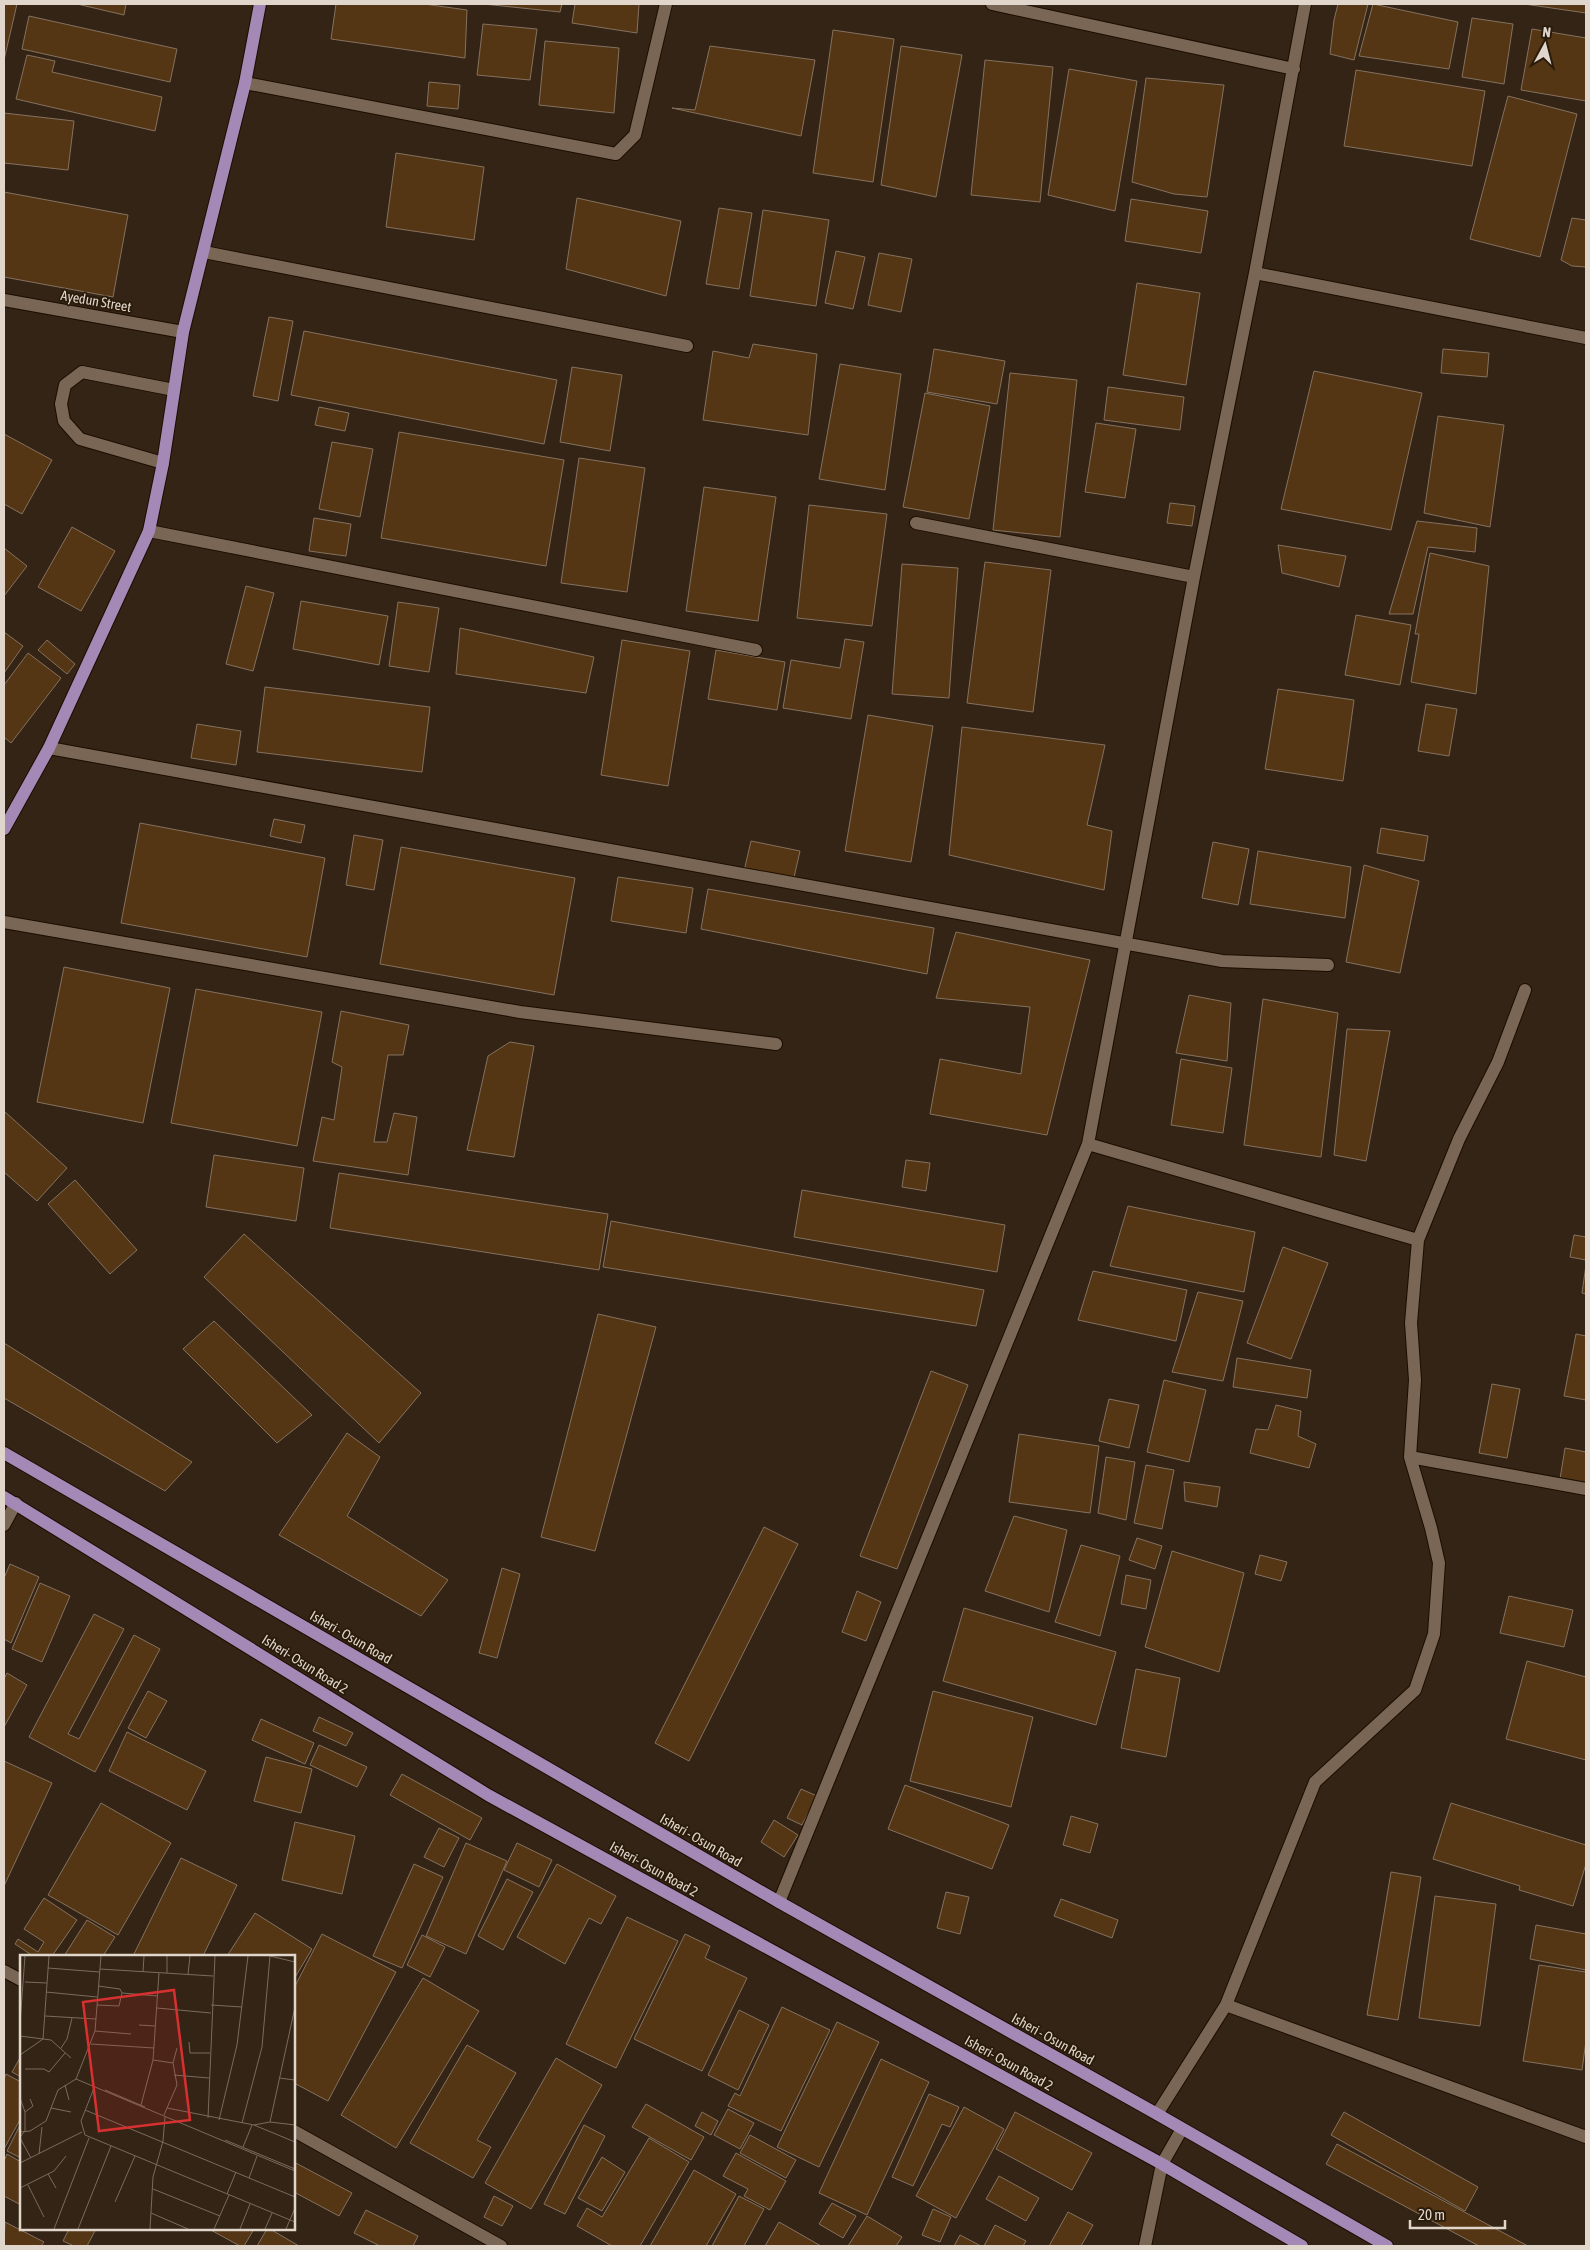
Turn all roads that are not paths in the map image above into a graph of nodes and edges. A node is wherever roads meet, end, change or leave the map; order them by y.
1 (260, 4) edge
2 (666, 4) edge
3 (992, 4) edge
4 (1306, 4) edge
5 (1294, 69) junction
6 (244, 83) junction
7 (204, 252) junction
8 (1255, 272) junction
9 (4, 300) edge
10 (183, 332) junction
11 (1586, 338) edge
12 (687, 346) dead end
13 (174, 390) junction
14 (164, 464) junction
15 (916, 522) dead end
16 (149, 531) junction
17 (1194, 577) junction
18 (756, 650) dead end
19 (49, 748) junction
20 (4, 829) edge
21 (4, 922) edge
22 (1127, 943) junction
23 (1328, 965) dead end
24 (1525, 990) dead end
25 (776, 1044) dead end
26 (1088, 1144) junction
27 (1418, 1240) junction
28 (4, 1453) edge
29 (1410, 1456) junction
30 (1586, 1489) edge
31 (4, 1497) edge
32 (16, 1503) junction
33 (4, 1525) edge
34 (779, 1902) junction
35 (4, 1971) edge
36 (20, 1979) edge
37 (1226, 2006) junction
38 (1157, 2114) junction
39 (1182, 2129) junction
40 (295, 2132) edge
41 (1586, 2137) edge
42 (1162, 2164) junction
43 (502, 2246) edge
44 (1145, 2246) edge
45 (1302, 2246) edge
46 (1387, 2246) edge

1 - 6 main road
2 - 6 street
3 - 5 street
4 - 5 street
5 - 8 street
6 - 7 main road
7 - 10 main road
7 - 12 street
8 - 11 street
8 - 17 street
9 - 10 street, Ayedun Street
10 - 13 main road
13 - 14 main road
13 - 14 street
14 - 16 main road
15 - 17 street
16 - 18 street
16 - 19 main road
17 - 22 street
19 - 20 main road
19 - 22 street
21 - 25 street
22 - 23 street
22 - 26 street
24 - 27 street
26 - 27 street
26 - 34 street
27 - 29 street
28 - 34 main road, Isheri - Osun Road
29 - 30 street
29 - 37 street
31 - 32 main road, Isheri- Osun Road 2
32 - 33 street
32 - 42 main road, Isheri- Osun Road 2
34 - 38 main road, Isheri - Osun Road
35 - 36 street
37 - 38 street
37 - 41 street
38 - 39 main road, Isheri - Osun Road
39 - 42 street
39 - 46 main road, Isheri - Osun Road
40 - 43 street
42 - 44 street
42 - 45 main road, Isheri- Osun Road 2

